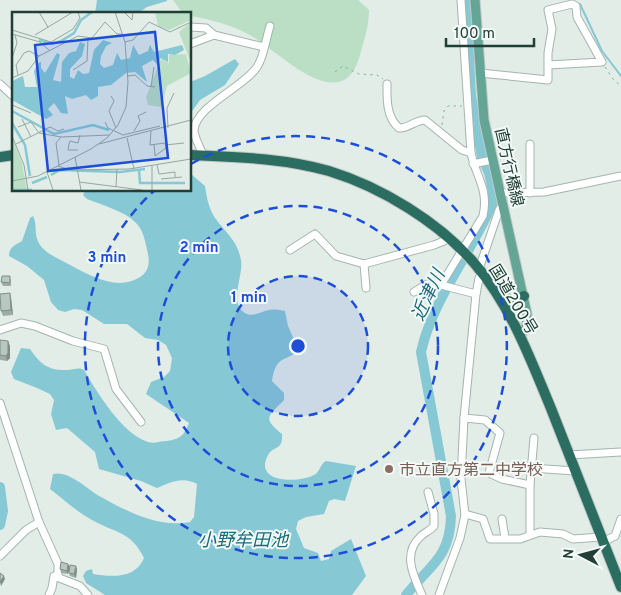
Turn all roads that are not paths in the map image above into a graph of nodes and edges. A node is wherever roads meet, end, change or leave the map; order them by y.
1 (461, 0) edge
2 (475, 0) edge
3 (558, 4) edge
4 (191, 26) edge
5 (270, 26) dead end
6 (214, 35) junction
7 (191, 44) edge
8 (264, 47) junction
9 (548, 65) junction
10 (480, 73) junction
11 (0, 84) edge
12 (387, 84) road end
13 (12, 96) edge
14 (530, 144) dead end
15 (471, 153) junction
16 (197, 156) edge
17 (490, 160) junction
18 (474, 164) junction
19 (621, 176) edge
20 (530, 192) junction
21 (501, 193) junction
22 (504, 204) junction
23 (446, 238) junction
24 (290, 250) dead end
25 (460, 250) junction
26 (364, 264) junction
27 (479, 269) junction
28 (440, 285) junction
29 (366, 288) dead end
30 (493, 289) junction
31 (414, 292) dead end
32 (476, 294) junction
33 (524, 296) junction
34 (0, 330) edge
35 (519, 333) junction
36 (0, 403) edge
37 (464, 418) junction
38 (142, 422) dead end
39 (534, 438) dead end
40 (621, 452) edge
41 (569, 454) junction
42 (531, 468) junction
43 (575, 471) junction
44 (530, 485) junction
45 (428, 492) dead end
46 (465, 514) junction
47 (621, 518) edge
48 (502, 519) dead end
49 (39, 522) junction
50 (530, 534) junction
51 (505, 538) junction
52 (602, 539) junction
53 (0, 555) edge
54 (58, 577) junction
55 (621, 587) edge
56 (420, 591) edge
57 (49, 595) edge
58 (88, 595) edge
59 (439, 595) edge

1 - 15 street
2 - 10 main road, 直方行橋線
3 - 9 street
3 - 9 street
4 - 6 street
5 - 8 street
6 - 7 street
6 - 8 street
8 - 16 street
9 - 10 street
10 - 17 main road, 直方行橋線
11 - 13 street
12 - 15 street
14 - 20 street
15 - 18 street
16 - 23 highway, 国道200号
17 - 18 street
17 - 21 main road, 直方行橋線
18 - 25 street
19 - 20 street
20 - 21 street
21 - 22 main road, 直方行橋線
22 - 27 street
22 - 33 main road, 直方行橋線
23 - 25 highway, 国道200号
23 - 26 street
24 - 26 street
25 - 27 highway, 国道200号
25 - 28 street
26 - 29 street
27 - 30 highway, 国道200号
27 - 32 street
28 - 31 street
28 - 32 street
30 - 33 highway
30 - 35 highway, 国道200号
32 - 37 street
33 - 35 main road, 直方行橋線
34 - 38 street
35 - 41 highway, 国道200号
36 - 49 street
37 - 44 street
37 - 46 street
39 - 42 street
40 - 41 street
41 - 43 highway, 国道200号
42 - 43 street
42 - 44 street
43 - 52 highway, 国道200号
44 - 50 street
45 - 56 street
46 - 51 street
46 - 59 street
47 - 52 street
48 - 51 street
49 - 53 street
49 - 54 street
50 - 51 street
50 - 52 street
52 - 55 highway, 国道200号
54 - 57 street
54 - 58 street

